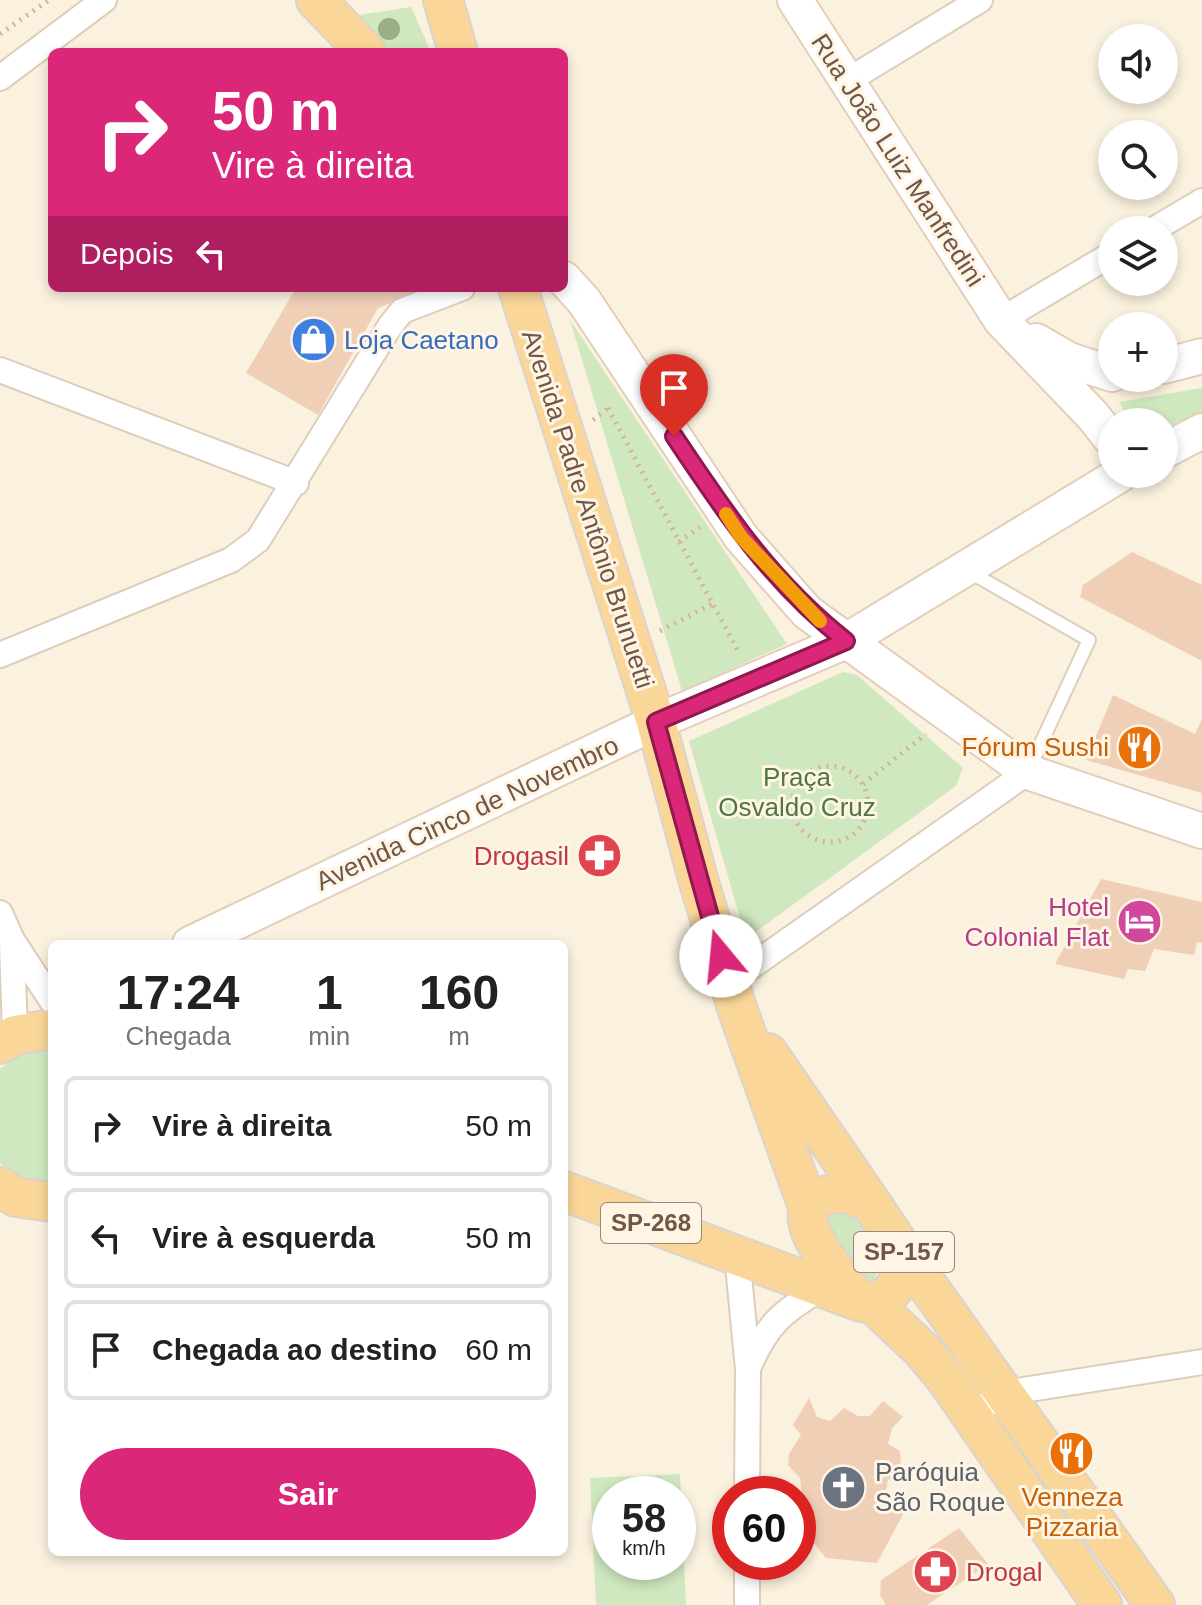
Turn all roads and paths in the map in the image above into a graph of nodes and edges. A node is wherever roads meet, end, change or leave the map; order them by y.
1 (49, 0) edge
2 (104, 0) edge
3 (316, 0) edge
4 (443, 0) edge
5 (795, 0) edge
6 (980, 0) edge
7 (0, 34) edge
8 (362, 48) edge
9 (457, 48) edge
10 (0, 78) edge
11 (847, 81) junction
12 (1202, 201) edge
13 (1177, 216) edge
14 (1098, 262) edge
15 (568, 283) edge
16 (452, 292) edge
17 (519, 292) edge
18 (1001, 320) junction
19 (1202, 356) edge
20 (1178, 362) edge
21 (1098, 369) edge
22 (0, 370) edge
23 (642, 388) junction
24 (608, 408) junction
25 (1098, 425) edge
26 (1202, 431) edge
27 (566, 440) junction
28 (1178, 444) edge
29 (296, 483) junction
30 (1098, 488) edge
31 (965, 569) junction
32 (712, 604) junction
33 (846, 641) junction
34 (632, 645) junction
35 (0, 655) edge
36 (754, 680) junction
37 (949, 717) junction
38 (656, 722) junction
39 (1028, 772) junction
40 (863, 784) junction
41 (1202, 831) edge
42 (0, 913) edge
43 (12, 940) junction
44 (198, 940) edge
45 (7, 978) edge
46 (48, 995) edge
47 (733, 995) junction
48 (22, 1036) edge
49 (0, 1187) edge
50 (568, 1192) edge
51 (48, 1201) edge
52 (871, 1203) junction
53 (807, 1213) junction
54 (905, 1254) junction
55 (737, 1255) junction
56 (822, 1288) junction
57 (867, 1303) junction
58 (1202, 1362) edge
59 (748, 1369) junction
60 (1004, 1393) junction
61 (971, 1415) junction
62 (747, 1476) edge
63 (747, 1580) edge
64 (747, 1605) edge
65 (1102, 1605) edge
66 (1155, 1605) edge

1 - 7 path
2 - 10 street
3 - 8 main road
4 - 9 main road
5 - 11 main road, Rua João Luiz Manfredini
6 - 11 street
11 - 18 main road, Rua João Luiz Manfredini
12 - 13 street
14 - 18 street
15 - 23 main road
16 - 29 street
17 - 27 main road, Avenida Padre Antônio Brunuetti
18 - 21 main road
18 - 25 main road, Rua João Luiz Manfredini
19 - 20 main road
22 - 29 street
23 - 24 path
23 - 33 main road
24 - 27 path
24 - 32 path
26 - 28 main road
27 - 34 main road, Avenida Padre Antônio Brunuetti
29 - 35 street
30 - 31 main road, Avenida Cinco de Novembro
31 - 33 main road, Avenida Cinco de Novembro
31 - 39 lane
32 - 34 path
32 - 36 path
33 - 36 main road, Avenida Cinco de Novembro
33 - 37 main road
34 - 38 main road, Avenida Padre Antônio Brunuetti
36 - 38 main road, Avenida Cinco de Novembro
37 - 39 main road
37 - 40 path
38 - 44 main road, Avenida Cinco de Novembro
38 - 47 main road, Avenida Padre Antônio Brunuetti
39 - 41 main road
39 - 47 street
40 - 40 path
42 - 43 street
43 - 45 street
43 - 46 street
45 - 48 street
47 - 52 main road, Avenida Padre Antônio Brunuetti
47 - 53 main road, Avenida Padre Antônio Brunuetti
49 - 51 main road
50 - 55 main road, SP-268
52 - 53 main road, SP-157
52 - 54 main road, SP-157
53 - 55 main road, SP-268
53 - 57 main road, SP-157
54 - 57 main road, SP-157
54 - 60 main road, SP-157
55 - 56 main road, SP-268
55 - 59 street
56 - 57 main road, SP-268
56 - 59 street
57 - 61 main road, SP-157
58 - 60 street
59 - 62 street
60 - 61 street
60 - 66 main road, SP-157
61 - 65 main road, SP-157
63 - 64 street

